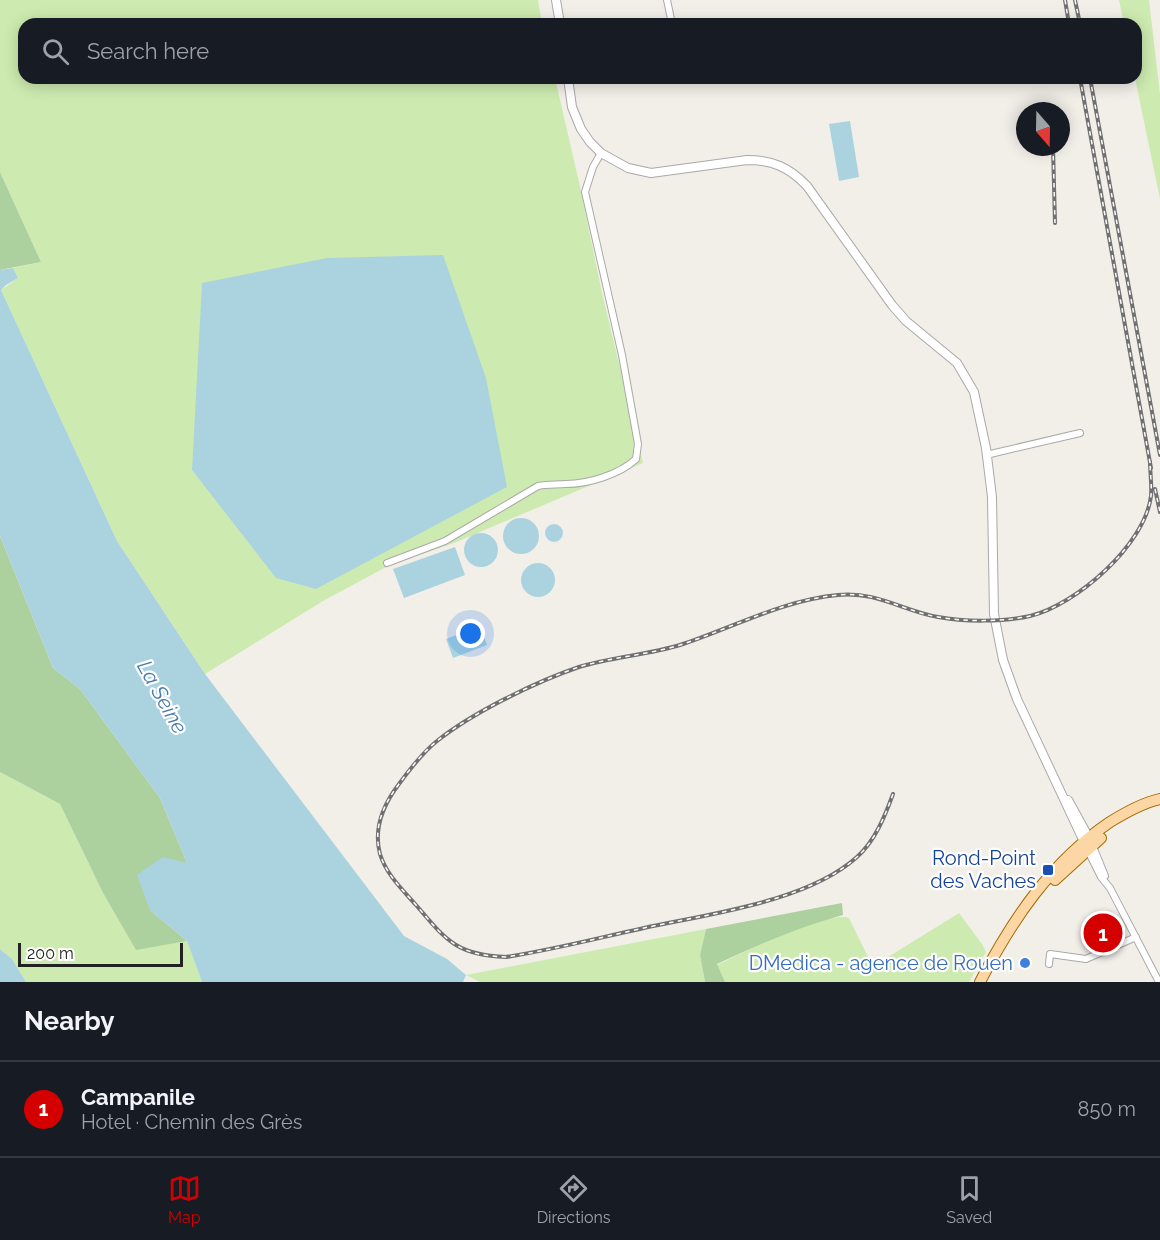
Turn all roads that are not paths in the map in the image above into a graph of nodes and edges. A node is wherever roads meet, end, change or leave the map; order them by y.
1 (556, 0) edge
2 (667, 0) edge
3 (559, 18) edge
4 (671, 18) edge
5 (569, 84) edge
6 (601, 153) junction
7 (1080, 433) dead end
8 (987, 455) junction
9 (387, 563) dead end
10 (1159, 799) edge
11 (1088, 843) junction
12 (1136, 937) junction
13 (1049, 964) dead end
14 (980, 982) edge
15 (986, 982) edge
16 (1159, 982) edge

1 - 3 street
2 - 4 street
5 - 6 street
6 - 8 street
6 - 9 street
7 - 8 street
8 - 11 street
10 - 11 main road
11 - 12 street
11 - 14 main road
11 - 15 main road
12 - 13 street
12 - 16 street

